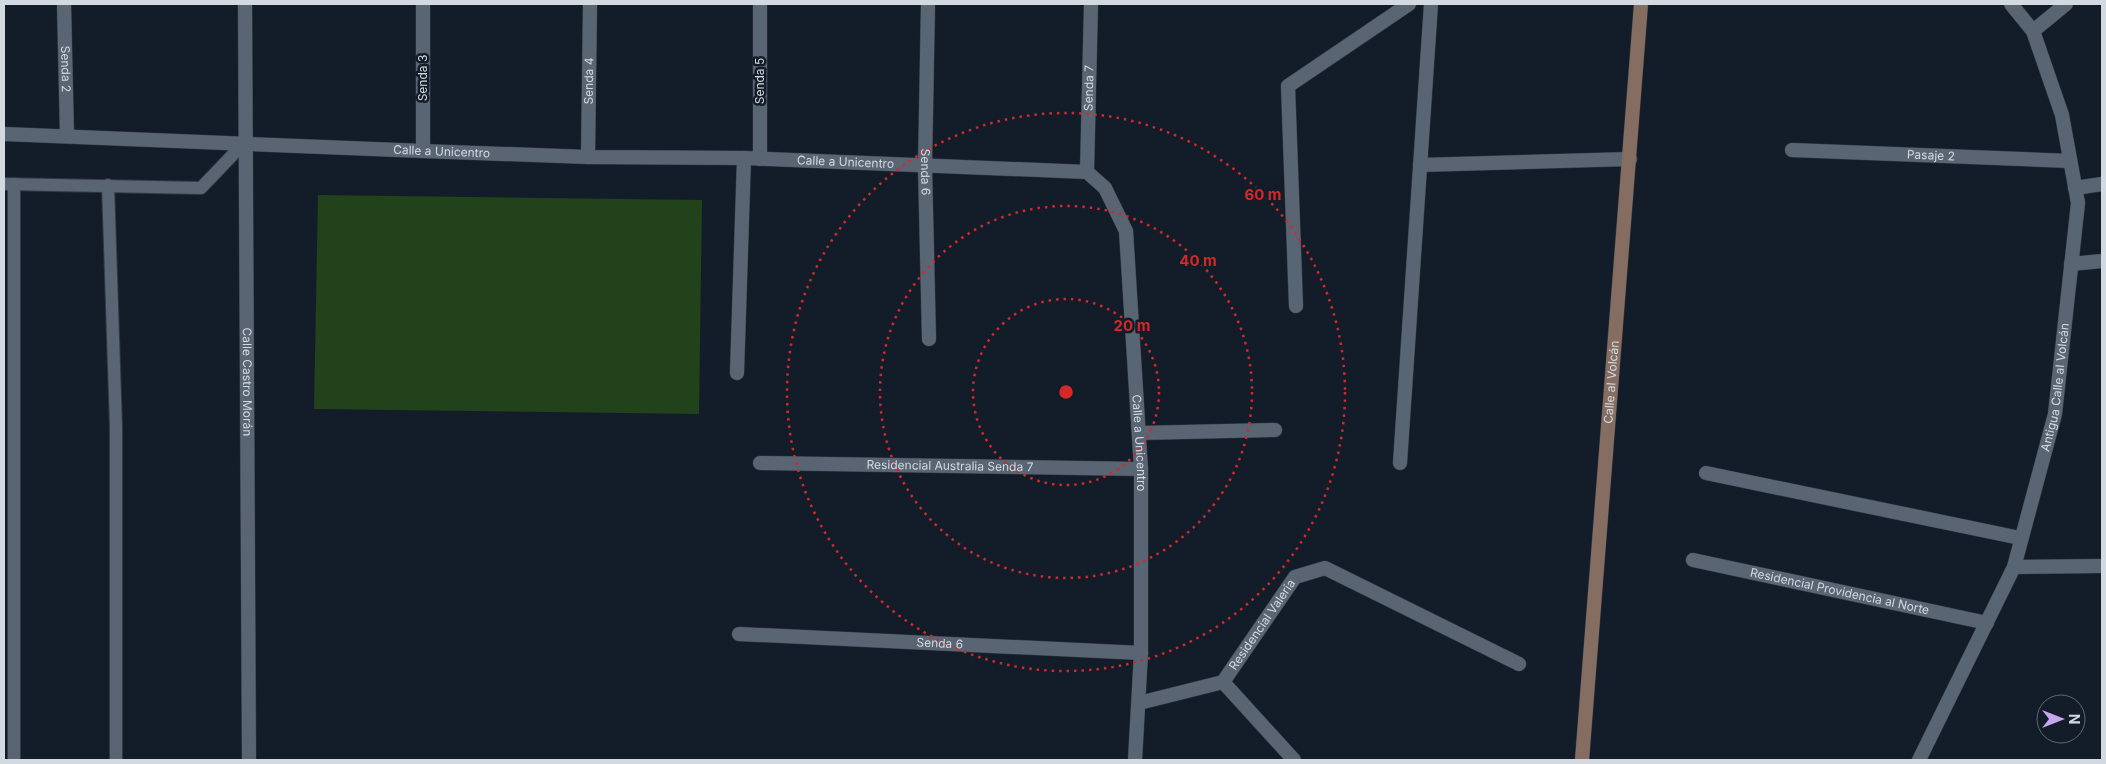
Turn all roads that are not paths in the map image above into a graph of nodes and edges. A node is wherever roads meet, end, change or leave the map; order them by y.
1 (64, 4) edge
2 (244, 4) edge
3 (423, 4) edge
4 (590, 4) edge
5 (760, 4) edge
6 (928, 4) edge
7 (1091, 4) edge
8 (1409, 4) edge
9 (1431, 4) edge
10 (1641, 4) edge
11 (2011, 4) edge
12 (2066, 4) edge
13 (2033, 31) junction
14 (4, 134) edge
15 (67, 135) junction
16 (244, 143) junction
17 (1792, 150) dead end
18 (423, 151) junction
19 (588, 157) junction
20 (744, 158) junction
21 (760, 159) junction
22 (1630, 159) junction
23 (2070, 162) junction
24 (1420, 165) junction
25 (925, 166) junction
26 (1086, 172) junction
27 (9, 184) edge
28 (2102, 184) edge
29 (108, 185) junction
30 (2075, 188) junction
31 (2102, 261) edge
32 (2071, 264) junction
33 (1296, 306) dead end
34 (930, 339) dead end
35 (737, 373) dead end
36 (1275, 430) dead end
37 (1139, 433) junction
38 (760, 463) dead end
39 (1400, 463) dead end
40 (1141, 469) junction
41 (1706, 473) dead end
42 (2020, 538) junction
43 (1693, 560) dead end
44 (2102, 566) edge
45 (2014, 567) junction
46 (1987, 623) junction
47 (739, 634) dead end
48 (1141, 654) junction
49 (1519, 664) dead end
50 (1223, 682) junction
51 (1139, 703) junction
52 (14, 760) edge
53 (116, 760) edge
54 (249, 760) edge
55 (1135, 760) edge
56 (1294, 760) edge
57 (1582, 760) edge
58 (1919, 760) edge

1 - 15 street, Senda 2
2 - 16 street, Calle Castro Morán
3 - 18 street, Senda 3
4 - 19 street, Senda 4
5 - 21 street, Senda 5
6 - 25 street, Senda 6
7 - 26 street, Senda 7
8 - 33 street
9 - 24 street
10 - 22 main road, Calle al Volcán
11 - 13 street, Antigua Calle al Volcán
12 - 13 street
13 - 23 street, Antigua Calle al Volcán
14 - 15 street, Calle a Unicentro
15 - 16 street, Calle a Unicentro
16 - 18 street, Calle a Unicentro
16 - 29 lane
16 - 54 street, Calle Castro Morán
17 - 23 street, Pasaje 2
18 - 19 street, Calle a Unicentro
19 - 20 street, Calle a Unicentro
20 - 21 street, Calle a Unicentro
20 - 35 street
21 - 25 street, Calle a Unicentro
22 - 24 street
22 - 57 main road, Calle al Volcán
23 - 30 street, Antigua Calle al Volcán
24 - 39 street
25 - 26 street, Calle a Unicentro
25 - 34 street, Senda 6
26 - 37 street, Calle a Unicentro
27 - 29 lane
27 - 52 lane
28 - 30 street
29 - 53 lane
30 - 32 street, Antigua Calle al Volcán
31 - 32 street
32 - 42 street, Antigua Calle al Volcán
36 - 37 street
37 - 40 street, Calle a Unicentro
38 - 40 street, Residencial Australia Senda 7
40 - 48 street, Calle a Unicentro
41 - 42 street
42 - 45 street, Antigua Calle al Volcán
43 - 46 street, Residencial Providencia al Norte
44 - 45 street
45 - 46 street, Antigua Calle al Volcán
46 - 58 street, Antigua Calle al Volcán
47 - 48 street, Senda 6
48 - 51 street, Calle a Unicentro
49 - 50 street, Residencial Valeria
50 - 51 street, Residencial Valeria
50 - 56 street
51 - 55 street, Calle a Unicentro

